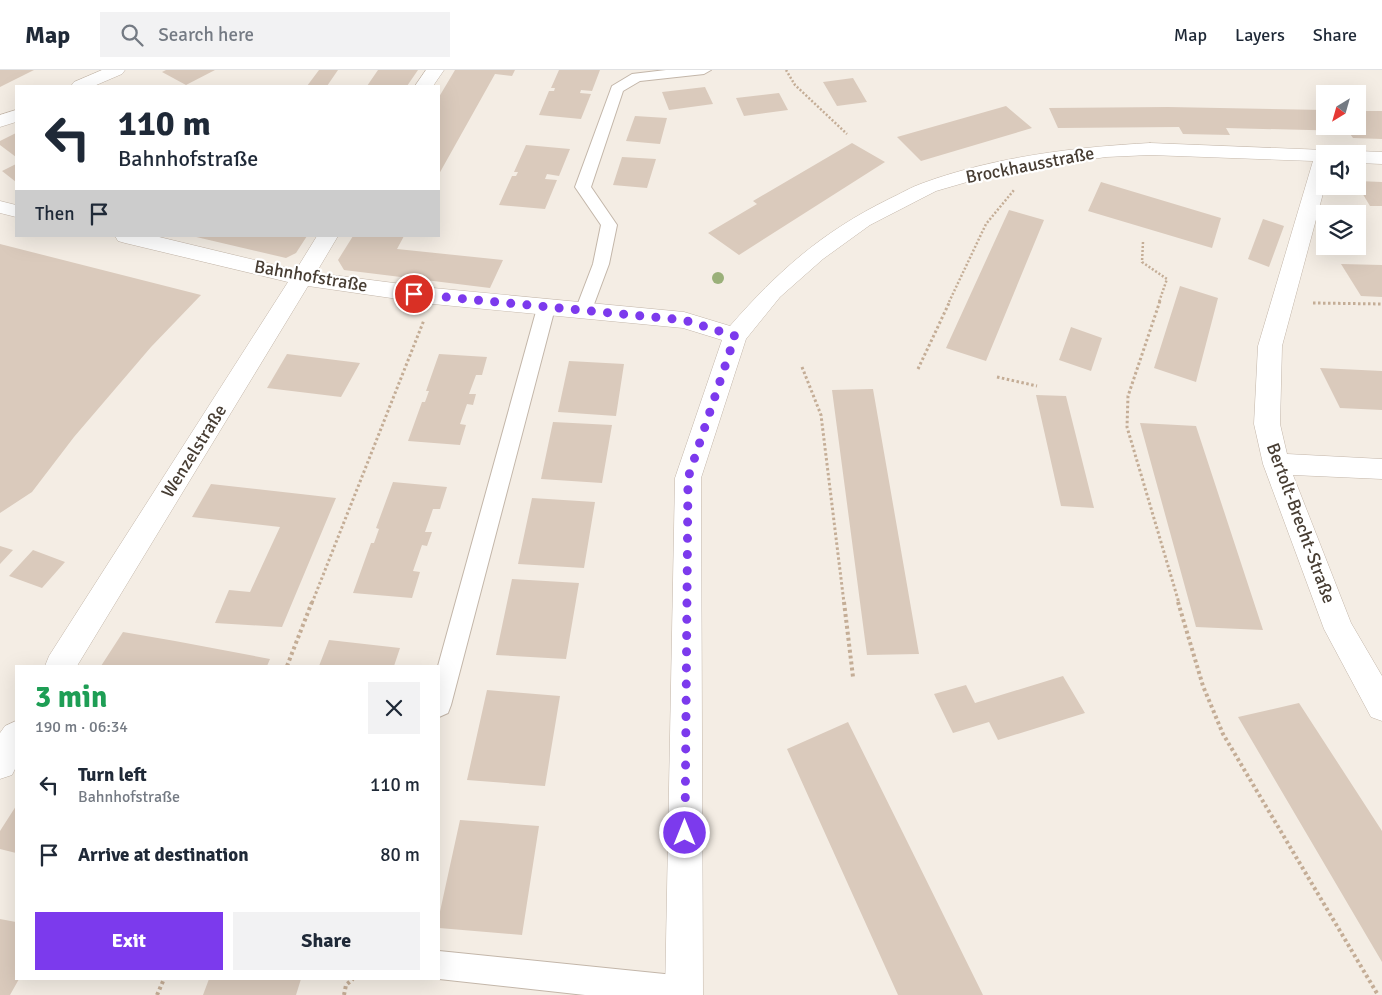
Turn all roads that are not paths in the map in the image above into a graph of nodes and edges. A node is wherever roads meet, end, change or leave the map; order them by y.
1 (116, 70) edge
2 (435, 70) edge
3 (704, 70) edge
4 (82, 85) edge
5 (425, 85) edge
6 (15, 115) edge
7 (0, 122) edge
8 (1316, 156) edge
9 (1366, 157) edge
10 (1382, 158) edge
11 (1316, 186) edge
12 (0, 207) edge
13 (15, 211) edge
14 (129, 237) edge
15 (327, 237) edge
16 (301, 278) junction
17 (546, 308) junction
18 (584, 310) junction
19 (735, 336) junction
20 (1276, 464) junction
21 (1382, 469) edge
22 (61, 665) edge
23 (440, 701) edge
24 (1382, 706) edge
25 (15, 739) edge
26 (0, 763) edge
27 (440, 965) edge
28 (684, 993) edge

1 - 4 street
2 - 5 street
3 - 18 lane
6 - 7 street
8 - 19 street, Brockhausstraße
9 - 10 street
11 - 20 street, Bertolt-Brecht-Straße
12 - 13 street
14 - 16 street, Bahnhofstraße
15 - 16 street, Wenzelstraße
16 - 17 street, Bahnhofstraße
16 - 22 street, Wenzelstraße
17 - 18 street, Bahnhofstraße
17 - 23 lane
18 - 19 street, Bahnhofstraße
19 - 28 street, Brockhausstraße
20 - 21 street
20 - 24 street, Bertolt-Brecht-Straße
25 - 26 street
27 - 28 lane

